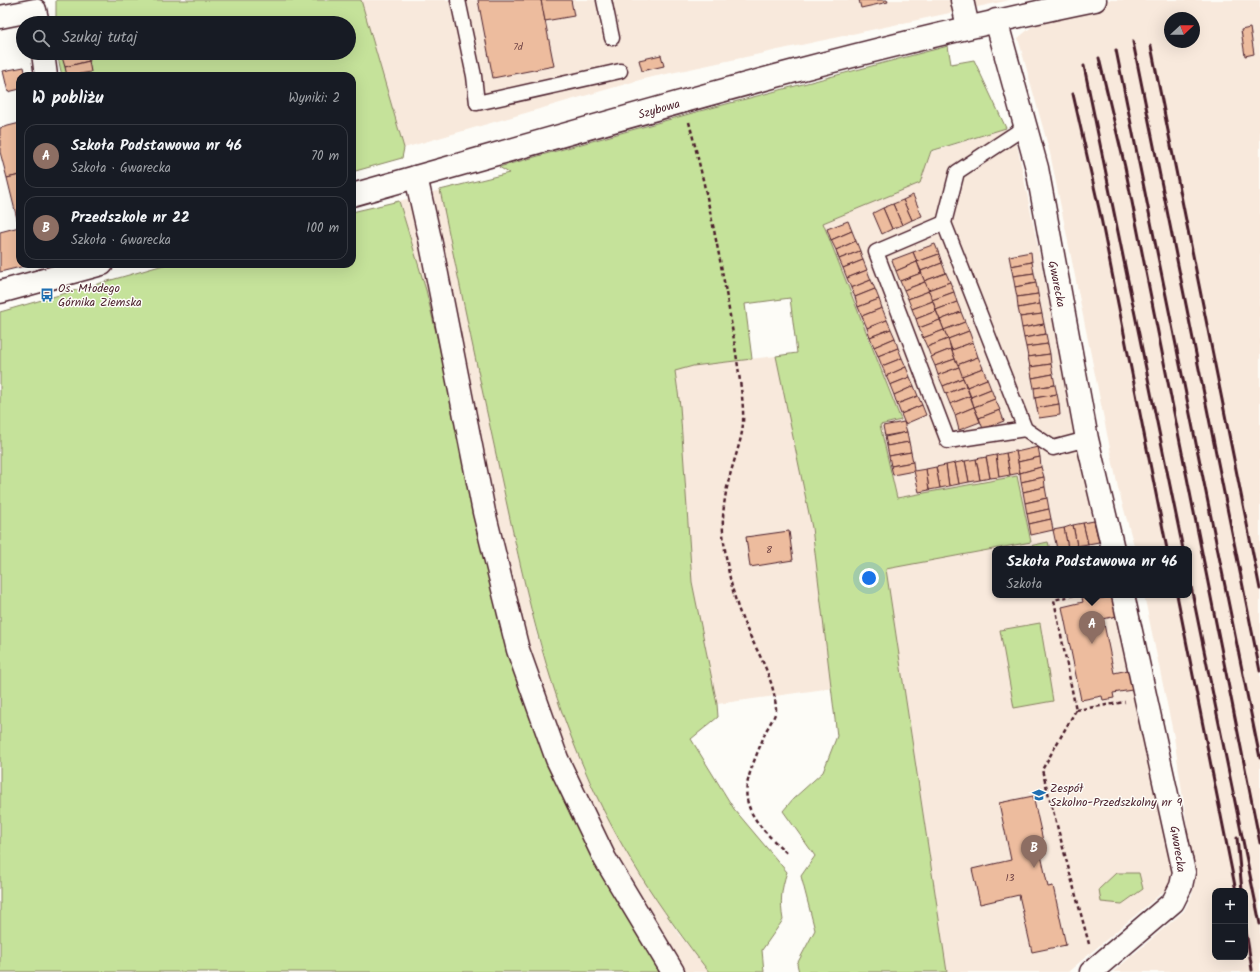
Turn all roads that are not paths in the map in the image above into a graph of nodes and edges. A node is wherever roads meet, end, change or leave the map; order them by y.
1 (458, 0) edge
2 (604, 0) edge
3 (962, 0) edge
4 (1095, 0) edge
5 (36, 16) edge
6 (0, 17) edge
7 (1007, 18) junction
8 (968, 27) junction
9 (612, 38) dead end
10 (44, 60) edge
11 (620, 71) dead end
12 (45, 72) edge
13 (1027, 128) junction
14 (416, 177) junction
15 (356, 194) edge
16 (944, 223) junction
17 (84, 268) edge
18 (0, 292) edge
19 (1025, 428) junction
20 (1087, 439) junction
21 (1112, 546) edge
22 (1124, 598) edge
23 (1093, 970) edge
24 (673, 972) edge

1 - 11 lane
2 - 9 lane
3 - 8 street
4 - 7 street, Szybowa
5 - 6 street
7 - 8 street, Szybowa
7 - 13 street, Gwarecka
8 - 14 street, Szybowa
10 - 12 street
13 - 16 lane
13 - 20 street, Gwarecka
14 - 15 street, Szybowa
14 - 24 street
16 - 19 lane
16 - 19 lane
17 - 18 street
19 - 20 lane
20 - 21 street, Gwarecka
22 - 23 street, Gwarecka

